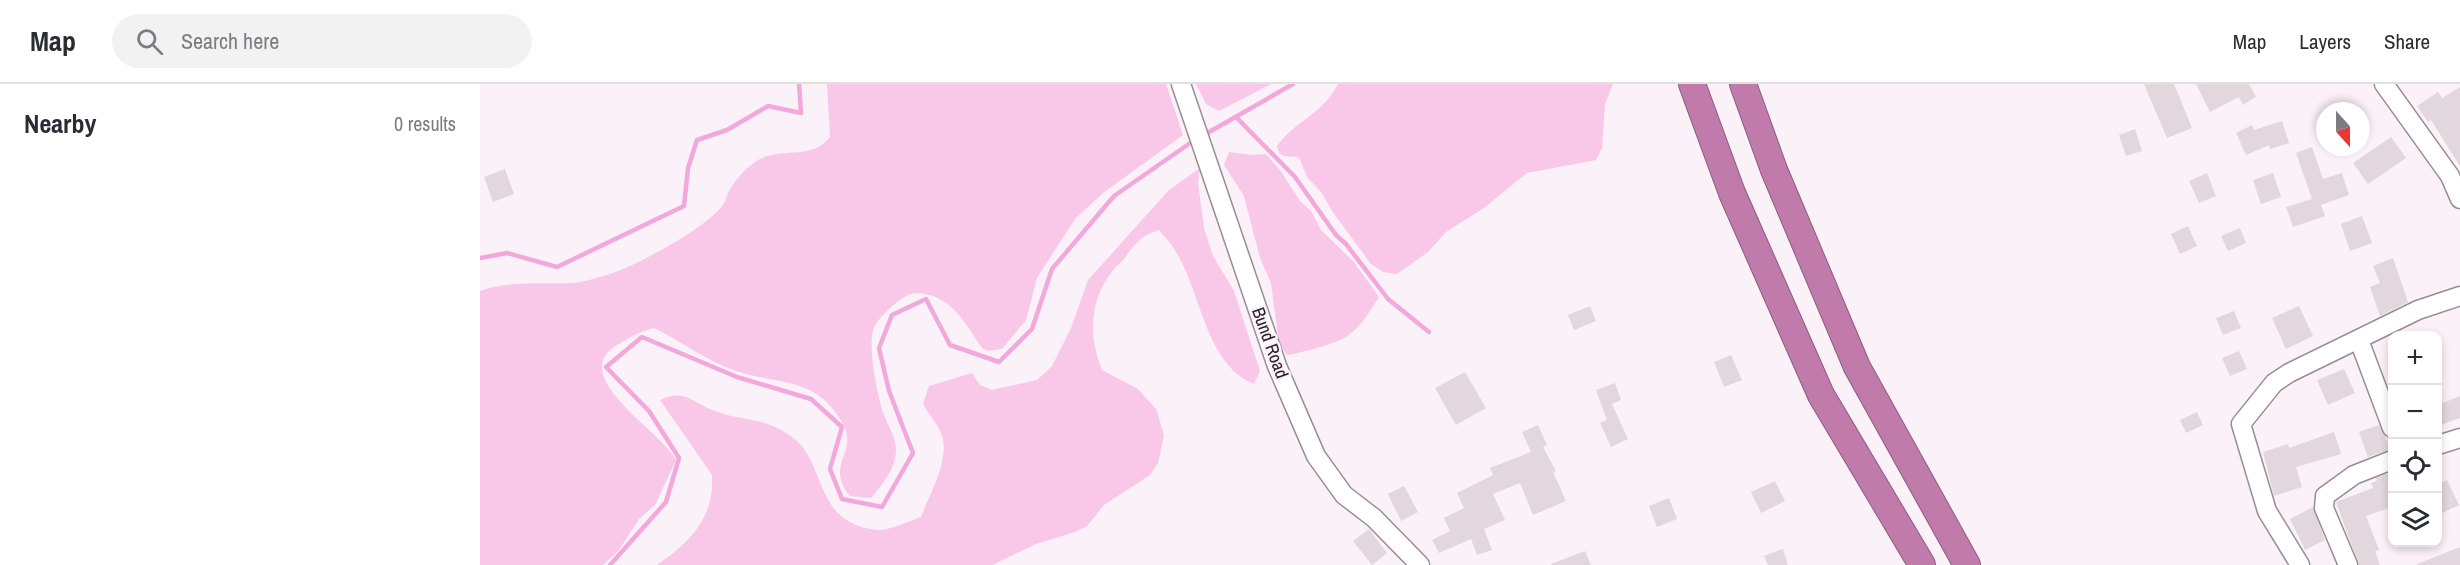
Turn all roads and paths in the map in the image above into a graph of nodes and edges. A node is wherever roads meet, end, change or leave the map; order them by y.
1 (1180, 84) edge
2 (1692, 84) edge
3 (1743, 84) edge
4 (2384, 84) edge
5 (2454, 168) edge
6 (2460, 199) edge
7 (2460, 296) edge
8 (2359, 340) junction
9 (2388, 417) edge
10 (2460, 438) edge
11 (2442, 444) edge
12 (2388, 462) edge
13 (1420, 565) edge
14 (1922, 565) edge
15 (1967, 565) edge
16 (2300, 565) edge
17 (2348, 565) edge

1 - 13 street, Bund Road
2 - 14 highway
3 - 15 highway
4 - 5 street
5 - 6 street
7 - 8 street
8 - 9 street
8 - 16 street
10 - 11 street
12 - 17 street

